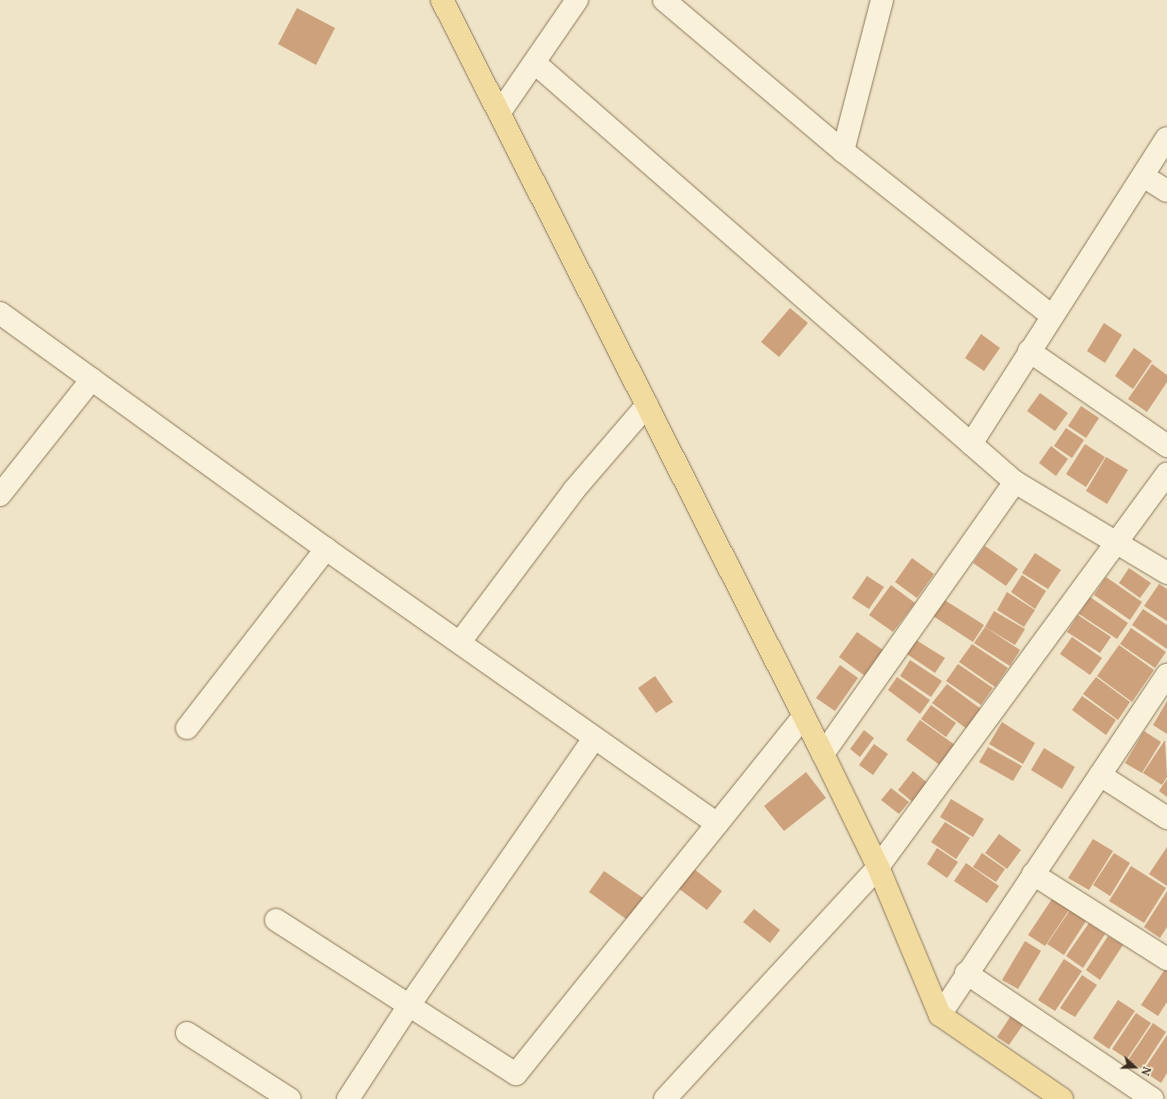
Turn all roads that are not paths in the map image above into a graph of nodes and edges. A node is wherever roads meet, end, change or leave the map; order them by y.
1 (442, 0) edge
2 (577, 0) edge
3 (664, 0) edge
4 (882, 0) edge
5 (536, 64) junction
6 (500, 112) junction
7 (1167, 138) edge
8 (843, 151) junction
9 (1143, 176) junction
10 (1167, 191) edge
11 (0, 313) edge
12 (1052, 316) junction
13 (1029, 351) junction
14 (92, 379) junction
15 (647, 405) junction
16 (971, 444) junction
17 (1167, 446) edge
18 (1167, 474) edge
19 (1015, 482) junction
20 (0, 495) edge
21 (1114, 542) junction
22 (326, 549) junction
23 (1167, 573) edge
24 (460, 642) junction
25 (1166, 678) edge
26 (804, 716) junction
27 (188, 728) dead end
28 (594, 738) junction
29 (823, 754) junction
30 (1100, 775) junction
31 (1167, 818) edge
32 (717, 824) junction
33 (878, 867) junction
34 (1032, 874) junction
35 (276, 920) dead end
36 (1167, 959) edge
37 (966, 973) junction
38 (408, 1006) junction
39 (940, 1014) junction
40 (187, 1033) dead end
41 (290, 1099) edge
42 (348, 1099) edge
43 (665, 1099) edge
44 (1062, 1099) edge
45 (1153, 1099) edge

1 - 6 main road
2 - 5 street
3 - 8 street
4 - 8 street
5 - 6 street
5 - 16 street
6 - 15 main road
7 - 9 street
8 - 12 street
9 - 10 street
9 - 12 street
11 - 14 street
12 - 13 street
13 - 16 street
13 - 17 street
14 - 20 street
14 - 22 street
15 - 24 street
15 - 26 main road
16 - 19 street
18 - 21 street
19 - 21 street
19 - 29 street
21 - 23 street
21 - 33 street
22 - 24 street
22 - 27 street
24 - 28 street
25 - 30 street
26 - 29 main road
26 - 32 street
28 - 32 street
28 - 38 street
29 - 33 main road
30 - 31 street
30 - 34 street
32 - 38 street
33 - 39 main road
33 - 43 street
34 - 36 street
34 - 37 street
35 - 38 street
37 - 39 street
37 - 45 street
38 - 42 street
39 - 44 main road
40 - 41 street

